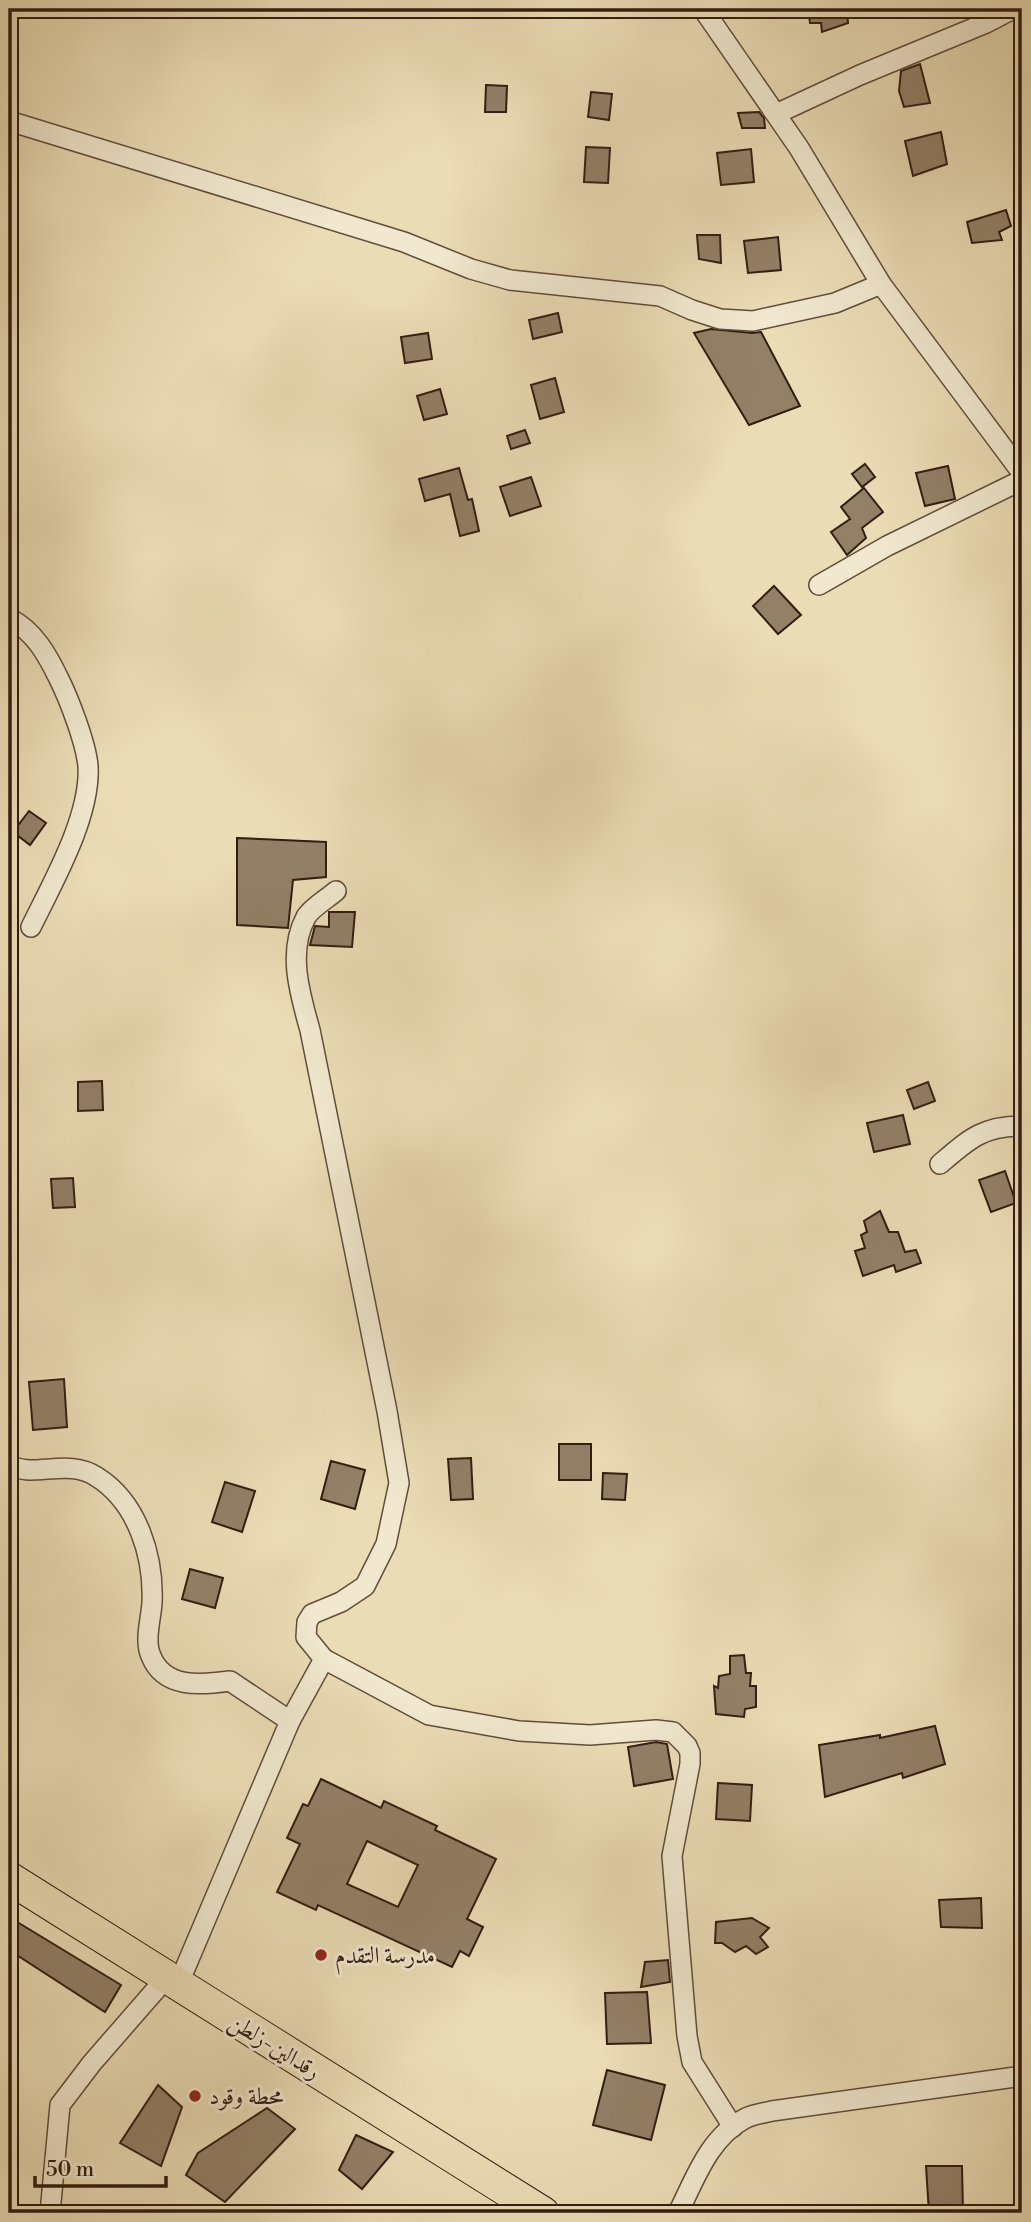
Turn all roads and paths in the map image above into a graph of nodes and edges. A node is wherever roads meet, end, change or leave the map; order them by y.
1 (703, 9) edge
2 (1013, 9) edge
3 (776, 114) junction
4 (9, 121) edge
5 (881, 284) junction
6 (1022, 473) edge
7 (1022, 480) edge
8 (819, 585) dead end
9 (9, 618) edge
10 (335, 891) dead end
11 (32, 927) dead end
12 (1022, 1126) edge
13 (940, 1164) dead end
14 (9, 1466) edge
15 (324, 1659) junction
16 (290, 1721) junction
17 (9, 1878) edge
18 (172, 1981) junction
19 (1022, 2076) edge
20 (733, 2127) junction
21 (50, 2213) edge
22 (543, 2213) edge
23 (678, 2213) edge

1 - 3 street
2 - 3 street
3 - 5 street
4 - 5 street
5 - 6 street
7 - 8 street
9 - 11 street
10 - 15 street
12 - 13 street
14 - 16 street
15 - 16 street
15 - 20 street
16 - 18 street
17 - 18 main road, رقدالين-زلطن
18 - 21 street
18 - 22 main road, رقدالين-زلطن
19 - 20 street
20 - 23 street

